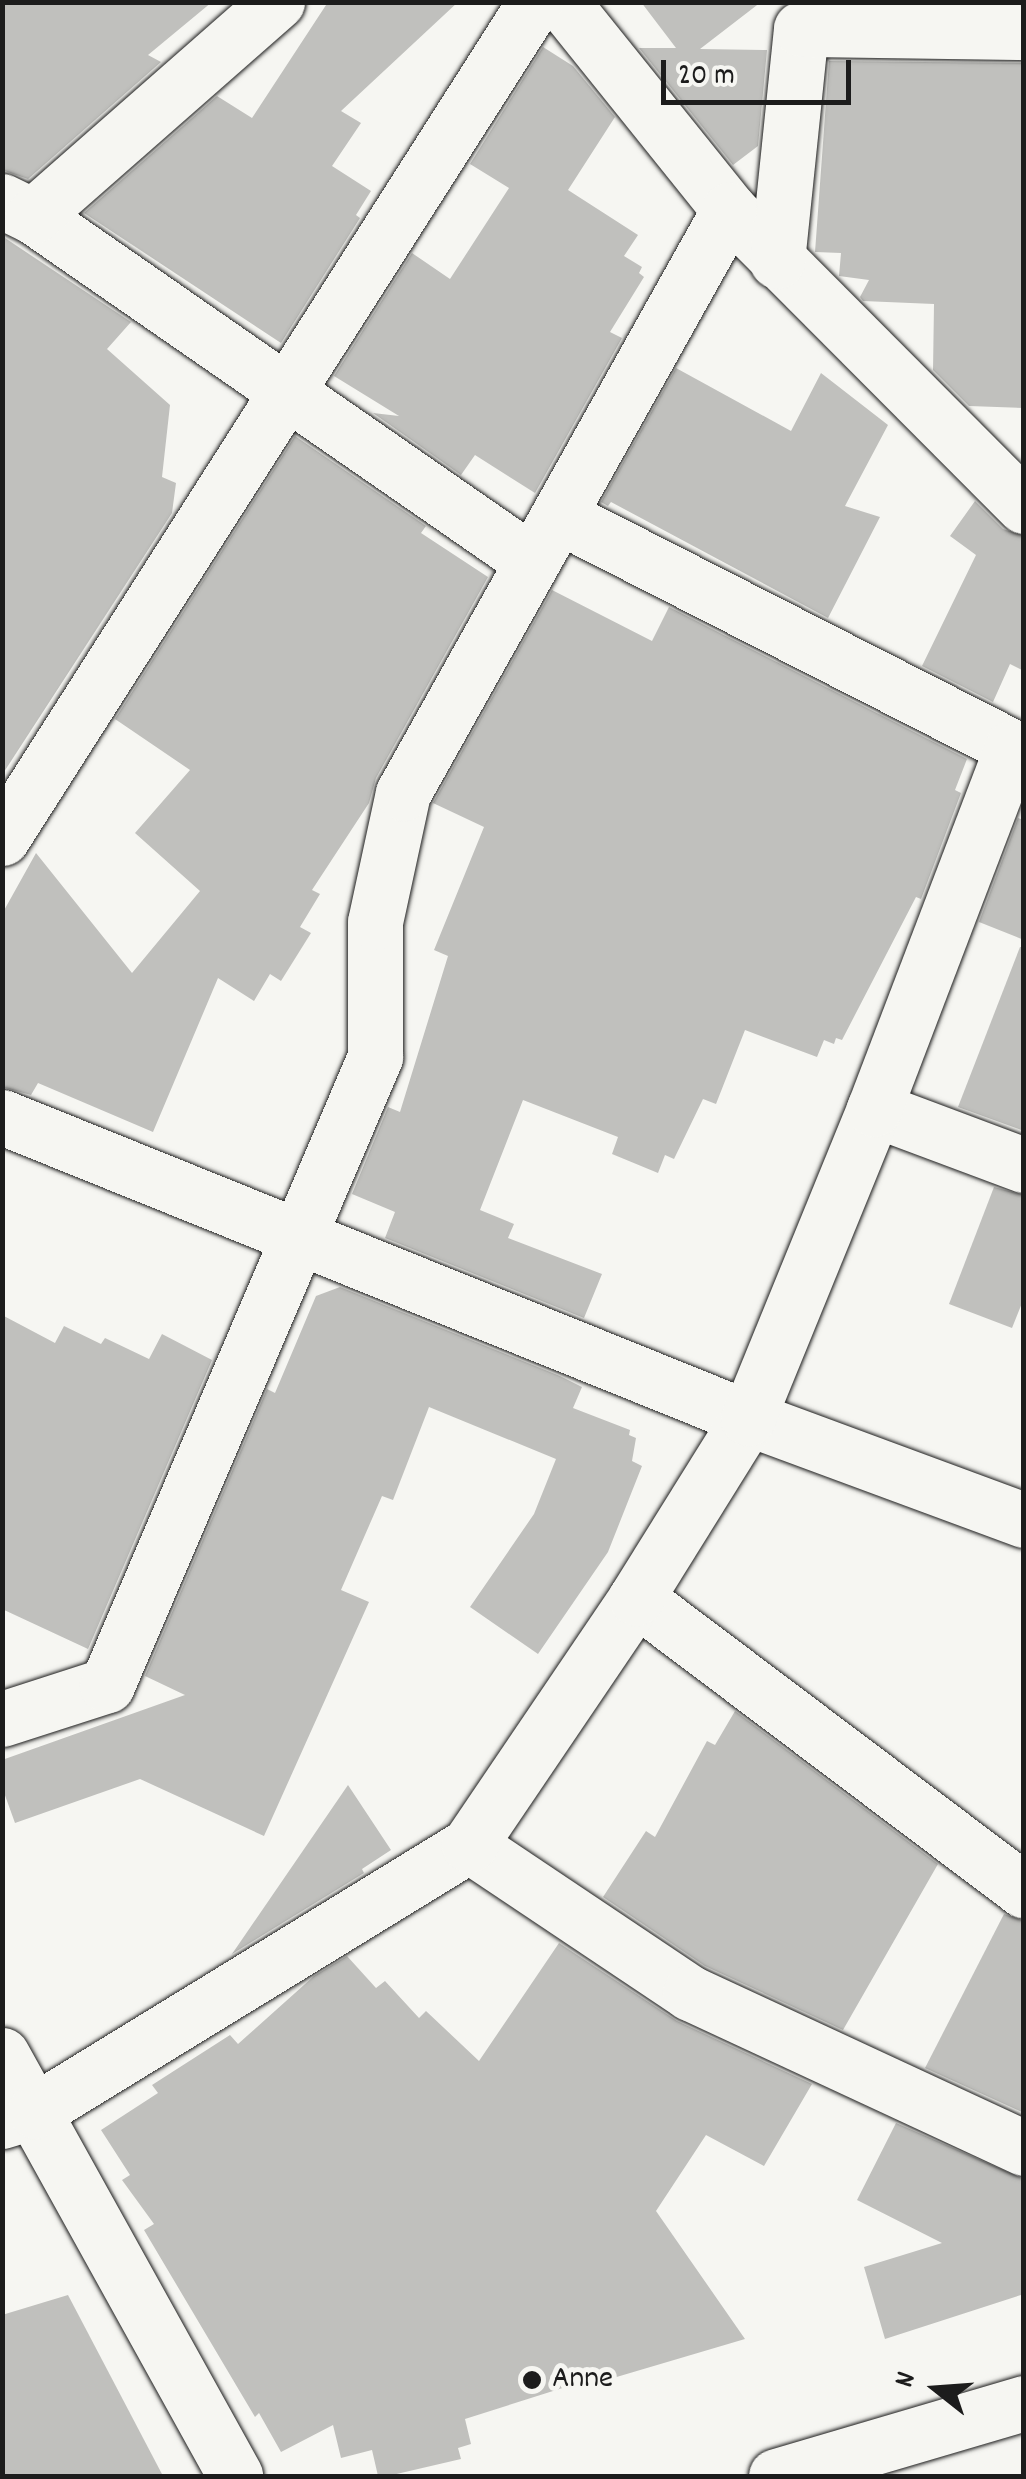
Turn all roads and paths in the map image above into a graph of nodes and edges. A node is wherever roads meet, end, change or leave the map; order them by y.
1 (277, 2) edge
2 (534, 2) edge
3 (562, 2) edge
4 (1024, 32) edge
5 (18, 208) edge
6 (729, 210) junction
7 (777, 261) junction
8 (284, 394) junction
9 (1024, 506) edge
10 (545, 539) junction
11 (1018, 750) edge
12 (17, 770) edge
13 (2, 838) edge
14 (874, 1109) junction
15 (2, 1117) edge
16 (1024, 1165) edge
17 (298, 1234) junction
18 (748, 1418) junction
19 (1024, 1520) edge
20 (636, 1598) junction
21 (2, 1719) edge
22 (469, 1845) junction
23 (1024, 1890) edge
24 (2, 2055) edge
25 (19, 2116) edge
26 (1024, 2148) edge
27 (1024, 2404) edge
28 (235, 2476) edge
29 (776, 2476) edge

1 - 5 street
2 - 8 street
3 - 6 street
4 - 7 street
5 - 8 street
6 - 7 street
6 - 10 street
7 - 9 street
8 - 10 street
8 - 12 street
10 - 11 street
10 - 17 street
11 - 14 street
12 - 13 street
14 - 16 street
14 - 18 street
15 - 17 street
17 - 18 street
17 - 21 street
18 - 19 street
18 - 20 street
20 - 22 street
20 - 23 street
22 - 25 street
22 - 26 street
24 - 25 street
25 - 28 street
27 - 29 street

